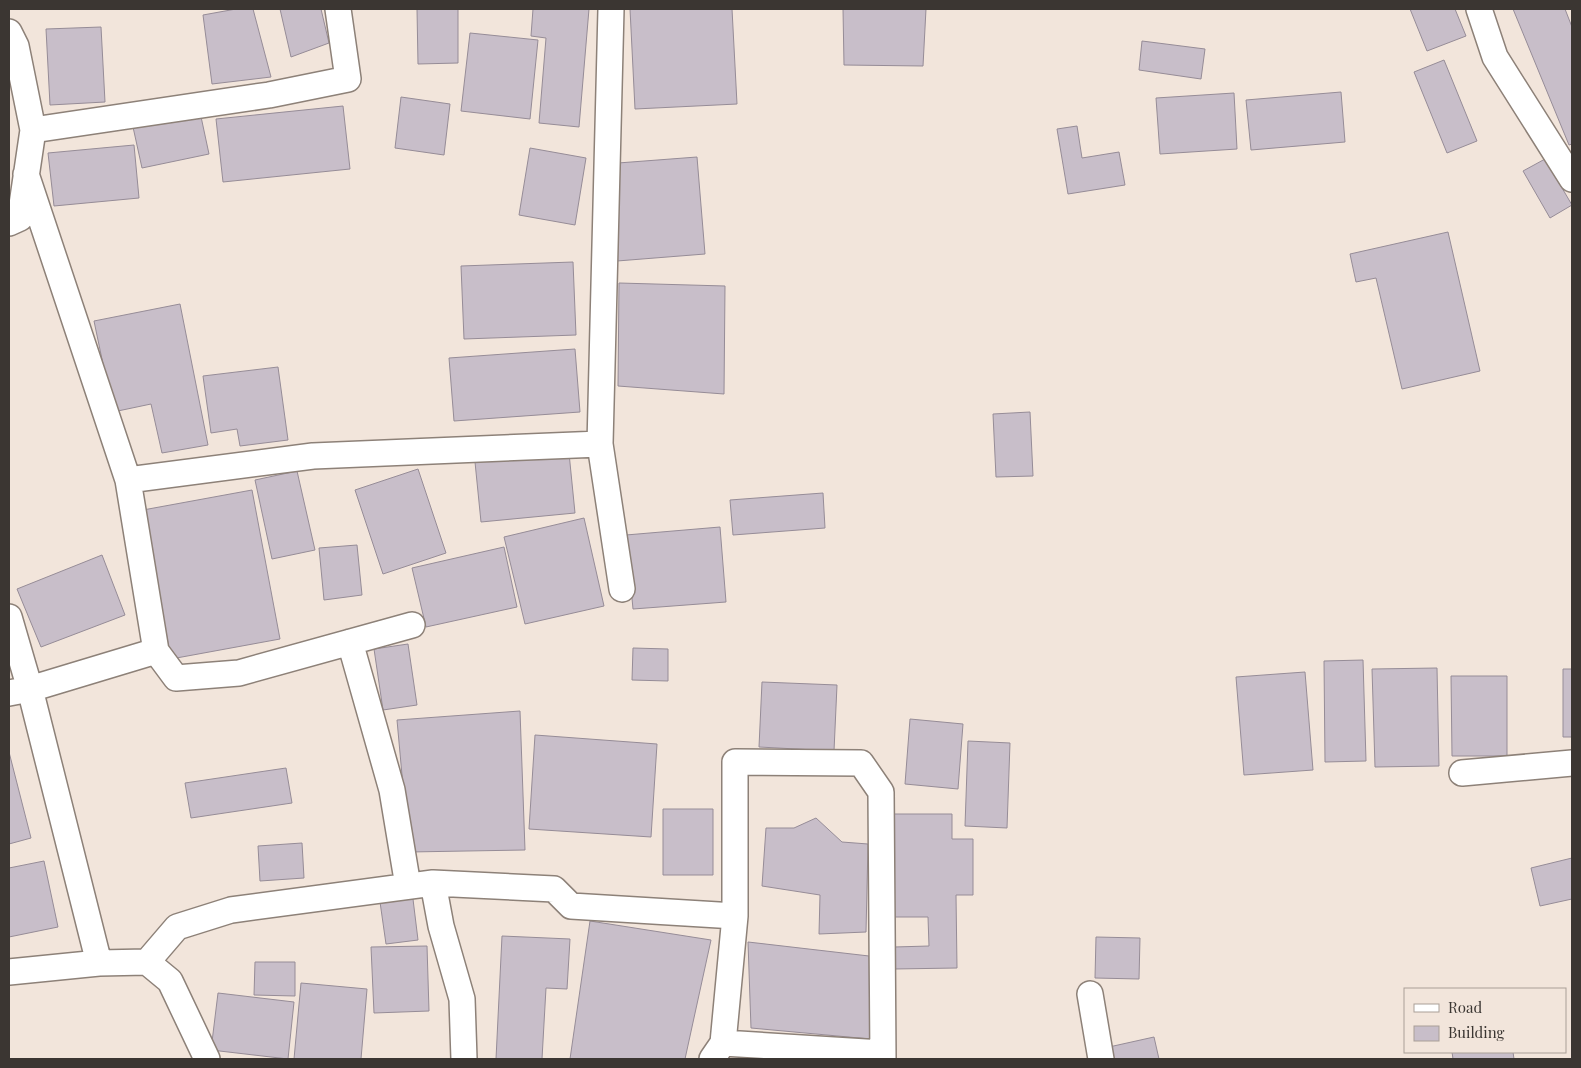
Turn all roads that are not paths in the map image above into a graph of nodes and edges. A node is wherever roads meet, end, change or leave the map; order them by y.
1 (338, 9) edge
2 (611, 9) edge
3 (1479, 9) edge
4 (9, 32) edge
5 (33, 130) junction
6 (26, 174) junction
7 (1572, 179) edge
8 (9, 223) edge
9 (600, 444) junction
10 (128, 480) junction
11 (622, 590) dead end
12 (9, 617) edge
13 (412, 625) dead end
14 (350, 642) junction
15 (156, 651) junction
16 (19, 691) edge
17 (1572, 763) edge
18 (1462, 773) dead end
19 (433, 883) junction
20 (408, 886) junction
21 (735, 916) junction
22 (147, 962) junction
23 (99, 963) junction
24 (9, 972) edge
25 (1090, 994) dead end
26 (718, 1051) edge
27 (883, 1056) edge
28 (206, 1059) edge
29 (464, 1059) edge
30 (1101, 1059) edge

1 - 5 street
2 - 9 street
3 - 7 street
4 - 5 street
5 - 6 street
6 - 8 street
6 - 10 street
9 - 10 street
9 - 11 street
10 - 15 street
12 - 16 street
13 - 14 street
14 - 15 street
14 - 20 street
15 - 16 street
16 - 23 street
17 - 18 street
19 - 20 street
19 - 21 street
19 - 29 street
20 - 22 street
21 - 26 street
21 - 27 street
22 - 23 street
22 - 28 street
23 - 24 street
25 - 30 street
26 - 27 street

